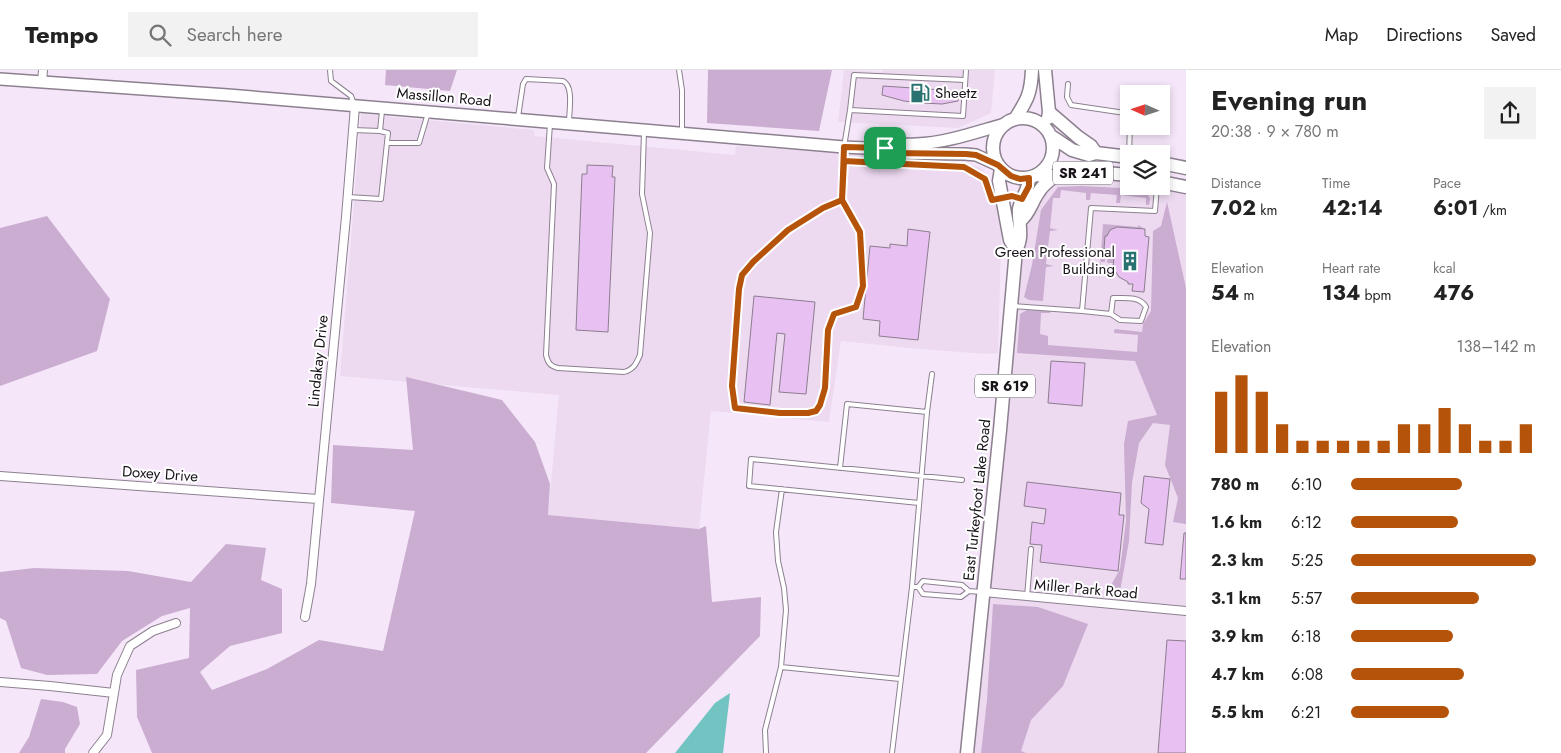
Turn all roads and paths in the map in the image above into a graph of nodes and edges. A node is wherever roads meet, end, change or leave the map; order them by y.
1 (330, 70) edge
2 (679, 70) edge
3 (867, 70) edge
4 (877, 70) edge
5 (966, 70) edge
6 (1032, 70) edge
7 (1045, 70) edge
8 (866, 75) junction
9 (43, 76) edge
10 (877, 76) junction
11 (0, 78) edge
12 (965, 80) junction
13 (1068, 84) dead end
14 (355, 106) junction
15 (382, 108) junction
16 (850, 110) junction
17 (428, 112) junction
18 (1049, 112) junction
19 (1120, 112) edge
20 (518, 119) junction
21 (550, 122) junction
22 (1010, 122) junction
23 (569, 124) junction
24 (353, 130) junction
25 (644, 130) junction
26 (380, 131) junction
27 (1048, 132) junction
28 (682, 133) junction
29 (388, 143) junction
30 (844, 147) junction
31 (885, 148) junction
32 (1096, 153) junction
33 (1120, 156) edge
34 (844, 161) junction
35 (895, 164) dead end
36 (902, 164) dead end
37 (1170, 165) edge
38 (1000, 167) junction
39 (1186, 168) edge
40 (1055, 176) junction
41 (1033, 177) junction
42 (1120, 178) edge
43 (1170, 187) edge
44 (1186, 187) edge
45 (1158, 195) edge
46 (348, 196) junction
47 (1002, 198) junction
48 (842, 200) junction
49 (1020, 221) junction
50 (1016, 250) junction
51 (1012, 306) junction
52 (1082, 311) junction
53 (1111, 314) junction
54 (932, 374) dead end
55 (927, 412) junction
56 (840, 468) junction
57 (0, 476) edge
58 (922, 476) junction
59 (962, 480) dead end
60 (782, 489) junction
61 (318, 500) junction
62 (919, 503) junction
63 (1031, 549) dead end
64 (912, 587) junction
65 (918, 587) junction
66 (969, 591) junction
67 (984, 592) junction
68 (1027, 597) junction
69 (1186, 611) edge
70 (305, 617) dead end
71 (176, 623) dead end
72 (781, 667) junction
73 (900, 679) junction
74 (0, 682) edge
75 (114, 693) junction
76 (93, 753) edge
77 (766, 753) edge
78 (892, 753) edge
79 (967, 753) edge

1 - 14 lane
2 - 28 lane
3 - 8 lane
4 - 10 lane
5 - 12 lane
6 - 22 main road
7 - 18 main road
8 - 10 lane
8 - 16 lane
9 - 11 main road, Massillon Road
9 - 14 main road, Massillon Road
10 - 12 lane
12 - 16 lane
13 - 19 lane
14 - 15 main road, Massillon Road
14 - 24 street, Lindakay Drive
15 - 17 main road, Massillon Road
15 - 26 lane
16 - 30 lane
17 - 20 main road, Massillon Road
17 - 29 lane
18 - 27 main road
18 - 32 main road
20 - 21 main road, Massillon Road
20 - 23 lane
21 - 23 main road, Massillon Road
21 - 25 lane
22 - 27 main road
22 - 31 main road, Massillon Road
22 - 38 main road
23 - 25 main road, Massillon Road
24 - 26 lane
24 - 46 street, Lindakay Drive
25 - 28 main road, Massillon Road
26 - 29 lane
27 - 32 main road, SR 241
27 - 41 main road
28 - 30 main road, Massillon Road
29 - 46 lane
30 - 31 main road, Massillon Road
30 - 34 lane
31 - 38 main road, Massillon Road
32 - 33 main road, SR 241
34 - 35 path
34 - 48 lane
36 - 47 path
37 - 39 main road
38 - 41 main road
38 - 47 main road, East Turkeyfoot Lake Road / SR 619
40 - 41 main road, SR 241
40 - 42 main road, SR 241
40 - 49 main road
41 - 49 main road, East Turkeyfoot Lake Road / SR 619
43 - 44 main road
45 - 52 lane
46 - 61 street, Lindakay Drive
47 - 50 main road, East Turkeyfoot Lake Road / SR 619
48 - 48 lane
49 - 50 main road, East Turkeyfoot Lake Road / SR 619
50 - 51 main road, East Turkeyfoot Lake Road / SR 619
51 - 52 lane
51 - 67 main road, East Turkeyfoot Lake Road / SR 619
52 - 53 lane
53 - 53 lane
54 - 55 lane
55 - 56 lane
55 - 58 lane
56 - 58 lane
56 - 60 lane
57 - 61 street, Doxey Drive
58 - 59 lane
58 - 62 lane
60 - 62 lane
60 - 72 lane
61 - 70 street, Lindakay Drive
62 - 64 lane
63 - 68 lane
64 - 65 lane
64 - 73 lane
65 - 66 lane
65 - 66 lane
66 - 67 lane
67 - 68 street, Miller Park Road
67 - 79 main road, East Turkeyfoot Lake Road / SR 619
68 - 69 street, Miller Park Road
71 - 75 street
72 - 73 lane
72 - 77 lane
73 - 78 lane
74 - 75 street
75 - 76 street

